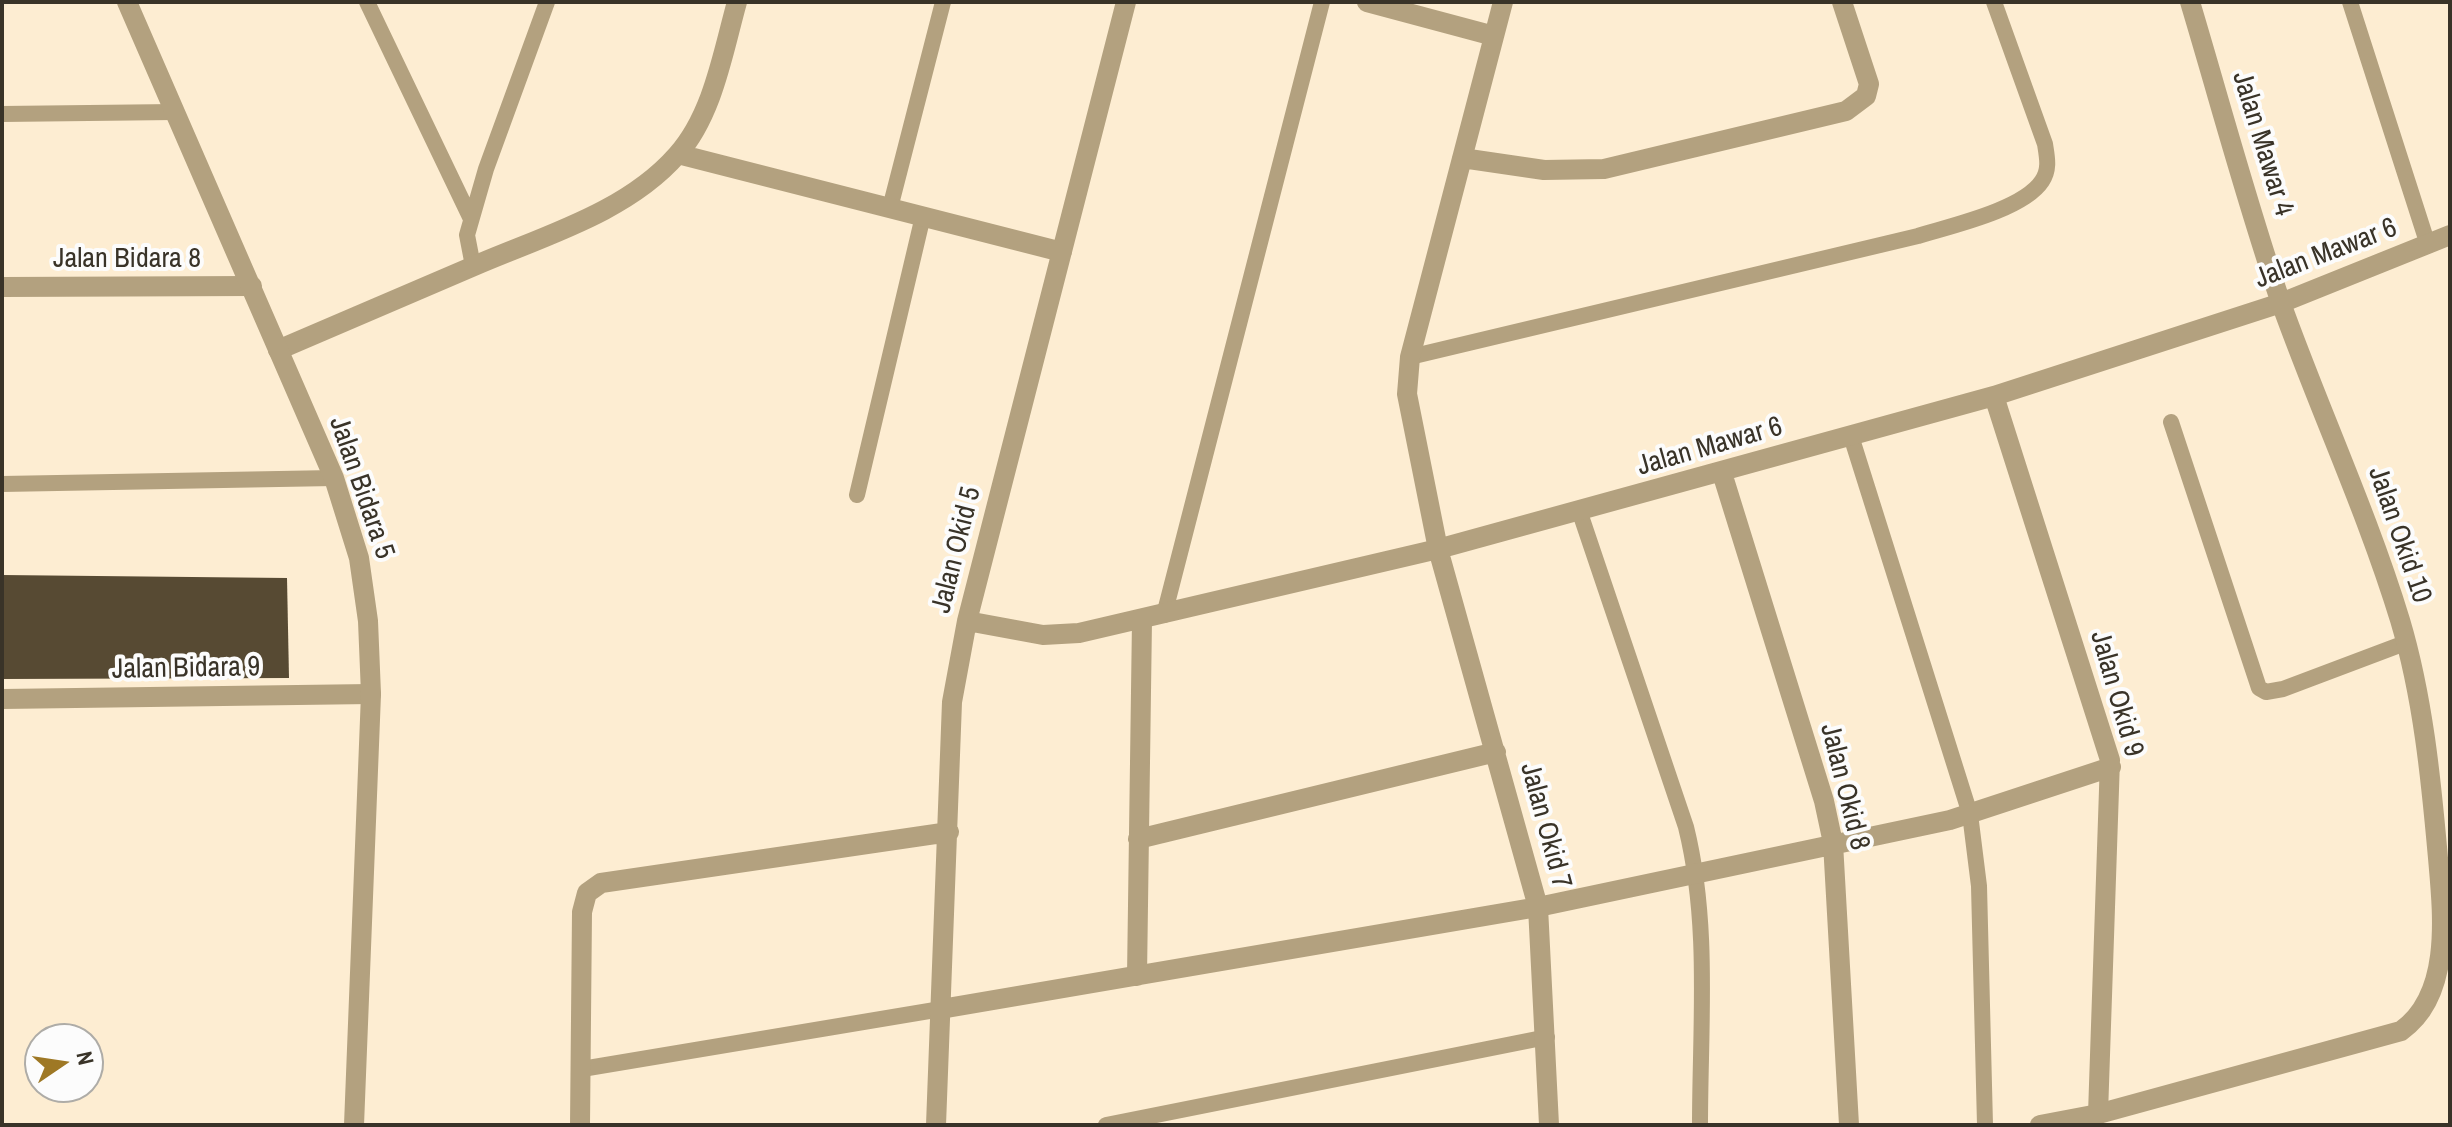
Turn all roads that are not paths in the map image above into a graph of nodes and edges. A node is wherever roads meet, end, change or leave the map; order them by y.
1 (127, 2) edge
2 (367, 2) edge
3 (547, 2) edge
4 (737, 2) edge
5 (943, 2) edge
6 (1126, 2) edge
7 (1322, 2) edge
8 (1367, 2) edge
9 (1503, 2) edge
10 (1842, 2) edge
11 (1994, 2) edge
12 (2190, 2) edge
13 (2350, 2) edge
14 (1494, 36) junction
15 (175, 112) junction
16 (2, 114) edge
17 (678, 154) junction
18 (1462, 158) junction
19 (890, 208) junction
20 (923, 216) junction
21 (471, 219) junction
22 (2450, 235) edge
23 (2428, 245) junction
24 (1062, 252) junction
25 (473, 266) junction
26 (252, 286) junction
27 (2, 287) edge
28 (2281, 303) junction
29 (278, 350) junction
30 (1410, 357) junction
31 (1994, 396) junction
32 (2171, 422) dead end
33 (1851, 436) junction
34 (1722, 473) junction
35 (334, 478) junction
36 (2, 484) edge
37 (857, 495) dead end
38 (1580, 513) junction
39 (1438, 549) junction
40 (1164, 615) junction
41 (1142, 620) junction
42 (967, 621) junction
43 (2405, 643) junction
44 (371, 694) junction
45 (2, 699) edge
46 (1496, 752) junction
47 (2111, 767) junction
48 (1970, 814) junction
49 (949, 832) junction
50 (1138, 839) junction
51 (1833, 843) junction
52 (1697, 872) junction
53 (1538, 907) junction
54 (1137, 976) junction
55 (941, 1009) junction
56 (1547, 1037) junction
57 (582, 1069) junction
58 (2098, 1114) junction
59 (354, 1125) edge
60 (580, 1125) edge
61 (936, 1125) edge
62 (1106, 1125) edge
63 (1549, 1125) edge
64 (1700, 1125) edge
65 (1849, 1125) edge
66 (1985, 1125) edge
67 (2040, 1125) edge

1 - 15 street, Jalan Bidara 5
2 - 21 lane
3 - 21 lane
4 - 17 street
5 - 19 lane
6 - 24 street, Jalan Okid 5
7 - 40 lane
8 - 14 street
9 - 14 street, Jalan Okid 7
10 - 18 street
11 - 30 lane
12 - 28 street, Jalan Mawar 4
13 - 23 lane
14 - 18 street, Jalan Okid 7
15 - 16 lane
15 - 26 street, Jalan Bidara 5
17 - 19 street
17 - 25 street
18 - 30 street, Jalan Okid 7
19 - 20 street
20 - 24 street
20 - 37 lane
21 - 25 lane
22 - 23 street, Jalan Mawar 6
23 - 28 street, Jalan Mawar 6
24 - 42 street, Jalan Okid 5
25 - 29 street
26 - 27 street, Jalan Bidara 8
26 - 29 street, Jalan Bidara 5
28 - 31 street, Jalan Mawar 6
28 - 43 street, Jalan Okid 10
29 - 35 street, Jalan Bidara 5
30 - 39 street, Jalan Okid 7
31 - 33 street, Jalan Mawar 6
31 - 47 street, Jalan Okid 9
32 - 43 lane
33 - 34 street, Jalan Mawar 6
33 - 48 lane
34 - 38 street, Jalan Mawar 6
34 - 51 street, Jalan Okid 8
35 - 36 lane
35 - 44 street, Jalan Bidara 5
38 - 39 street, Jalan Mawar 6
38 - 52 lane
39 - 40 street, Jalan Mawar 6
39 - 46 street, Jalan Okid 7
40 - 41 street, Jalan Mawar 6
41 - 42 street, Jalan Mawar 6
41 - 50 street
42 - 49 street, Jalan Okid 5
43 - 58 street, Jalan Okid 10
44 - 45 street, Jalan Bidara 9
44 - 59 street, Jalan Bidara 5
46 - 50 street
46 - 53 street, Jalan Okid 7
47 - 48 street
47 - 58 street, Jalan Okid 9
48 - 51 street
48 - 66 lane
49 - 55 street, Jalan Okid 5
49 - 57 street
50 - 54 street
51 - 52 street
51 - 65 street, Jalan Okid 8
52 - 53 street
52 - 64 lane
53 - 54 street
53 - 56 street, Jalan Okid 7
54 - 55 street
55 - 57 lane
55 - 61 street, Jalan Okid 5
56 - 62 lane
56 - 63 street, Jalan Okid 7
57 - 60 street
58 - 67 street

